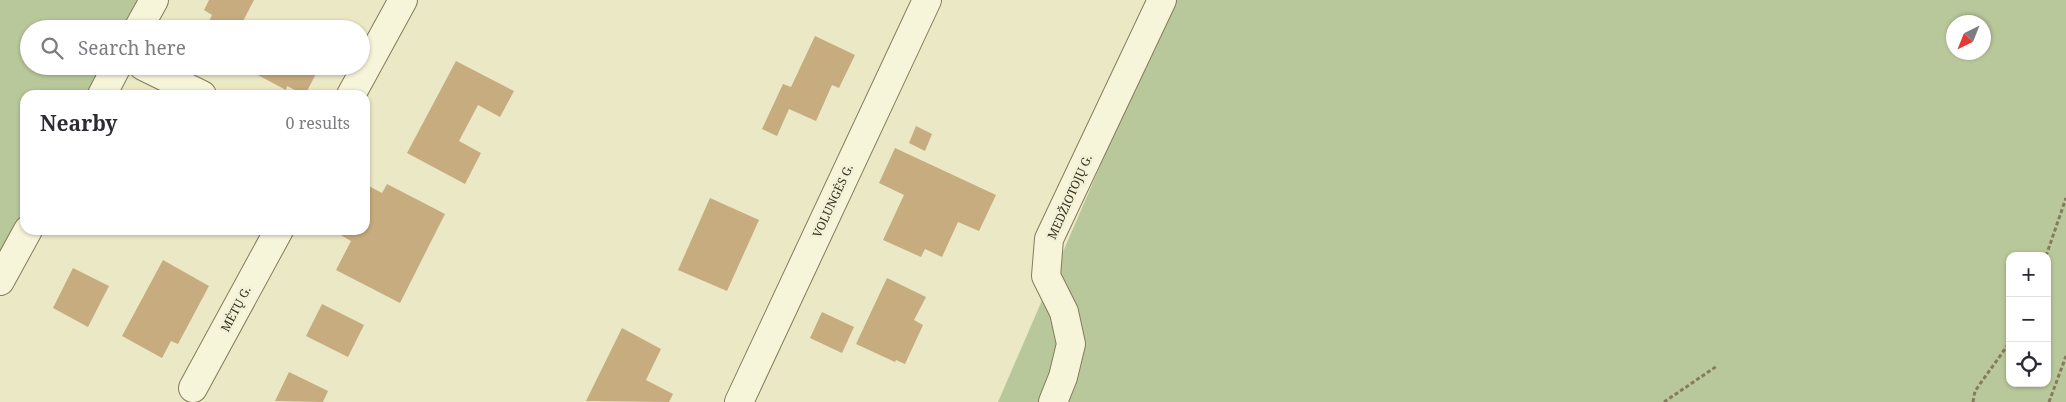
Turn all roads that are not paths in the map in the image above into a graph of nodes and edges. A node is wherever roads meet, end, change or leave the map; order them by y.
1 (154, 0) edge
2 (403, 0) edge
3 (927, 0) edge
4 (1162, 0) edge
5 (143, 20) edge
6 (370, 61) edge
7 (112, 75) edge
8 (161, 75) edge
9 (363, 75) edge
10 (105, 90) edge
11 (192, 90) edge
12 (355, 90) edge
13 (25, 235) edge
14 (276, 235) edge
15 (0, 280) edge
16 (194, 388) dead end
17 (739, 402) edge
18 (1053, 402) edge

1 - 5 street
2 - 6 street
3 - 17 street, VOLUNGĖS G.
4 - 18 street, MEDŽIOTOJŲ G.
7 - 10 street
8 - 11 street
9 - 12 street
13 - 15 street
14 - 16 street, MĖTŲ G.

